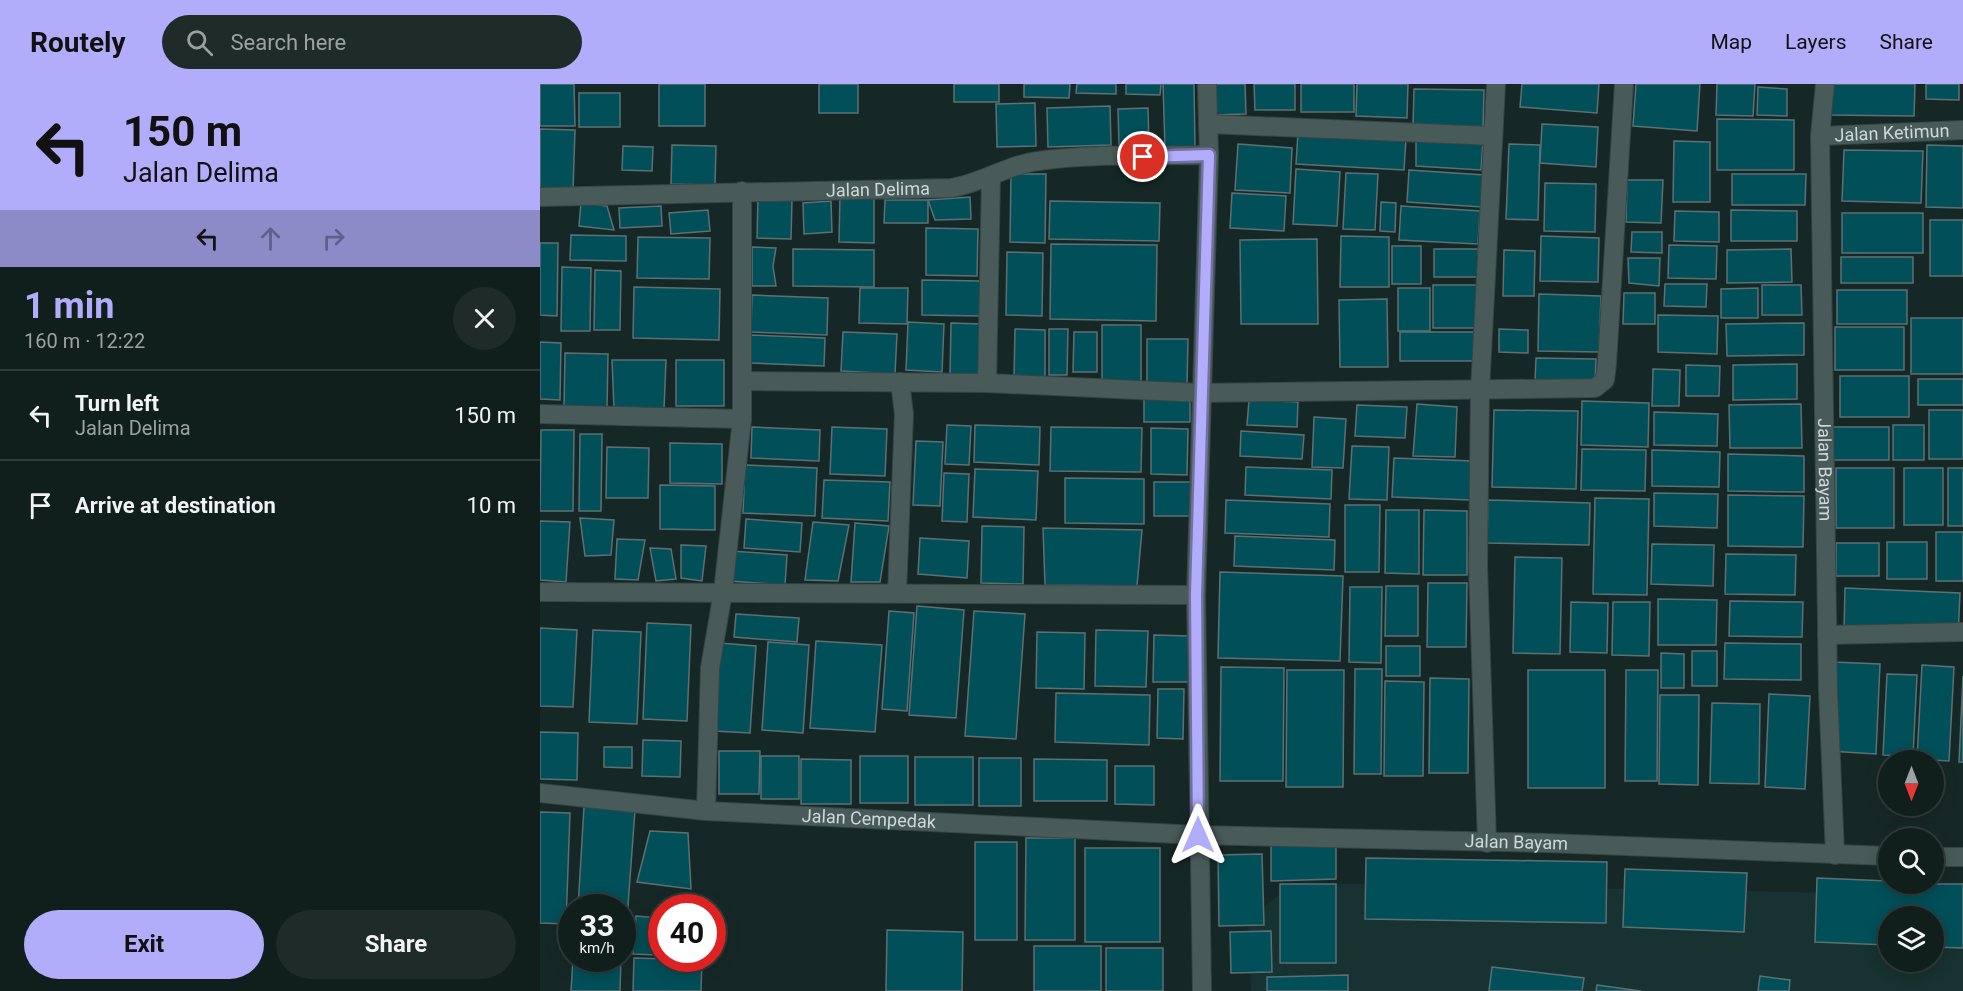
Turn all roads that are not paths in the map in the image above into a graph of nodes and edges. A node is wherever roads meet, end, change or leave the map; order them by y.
1 (1207, 84) edge
2 (1496, 84) edge
3 (1624, 84) edge
4 (1825, 84) edge
5 (1208, 124) junction
6 (1963, 130) edge
7 (1493, 136) junction
8 (1820, 136) junction
9 (1209, 155) junction
10 (991, 176) junction
11 (742, 191) junction
12 (540, 197) edge
13 (742, 381) junction
14 (900, 382) junction
15 (987, 383) junction
16 (1480, 390) junction
17 (1201, 393) junction
18 (540, 414) edge
19 (742, 419) junction
20 (540, 592) edge
21 (723, 592) junction
22 (897, 594) junction
23 (1196, 595) junction
24 (1963, 632) edge
25 (1827, 634) junction
26 (540, 793) edge
27 (706, 811) junction
28 (1198, 835) junction
29 (1487, 843) junction
30 (1835, 855) junction
31 (1878, 856) edge
32 (1944, 857) edge
33 (1963, 857) edge
34 (1202, 991) edge

1 - 5 street
2 - 7 street
3 - 16 street
4 - 8 street, Jalan Bayam
5 - 7 street
5 - 9 street
6 - 8 street, Jalan Ketimun
7 - 16 street
8 - 25 street, Jalan Bayam
9 - 10 street, Jalan Delima
9 - 17 street
10 - 11 street, Jalan Delima
10 - 15 street
11 - 12 street, Jalan Delima
11 - 13 street
13 - 14 street
13 - 19 street
14 - 15 street
14 - 22 street
15 - 17 street
16 - 17 street
16 - 29 street
17 - 23 street
18 - 19 street
19 - 21 street
20 - 21 street
21 - 22 street
21 - 27 street
22 - 23 street
23 - 28 street
24 - 25 street
25 - 30 street, Jalan Bayam
26 - 27 street, Jalan Cempedak
27 - 28 street, Jalan Cempedak
28 - 29 street, Jalan Bayam
28 - 34 street
29 - 30 street, Jalan Bayam
30 - 31 street, Jalan Bayam
32 - 33 street

